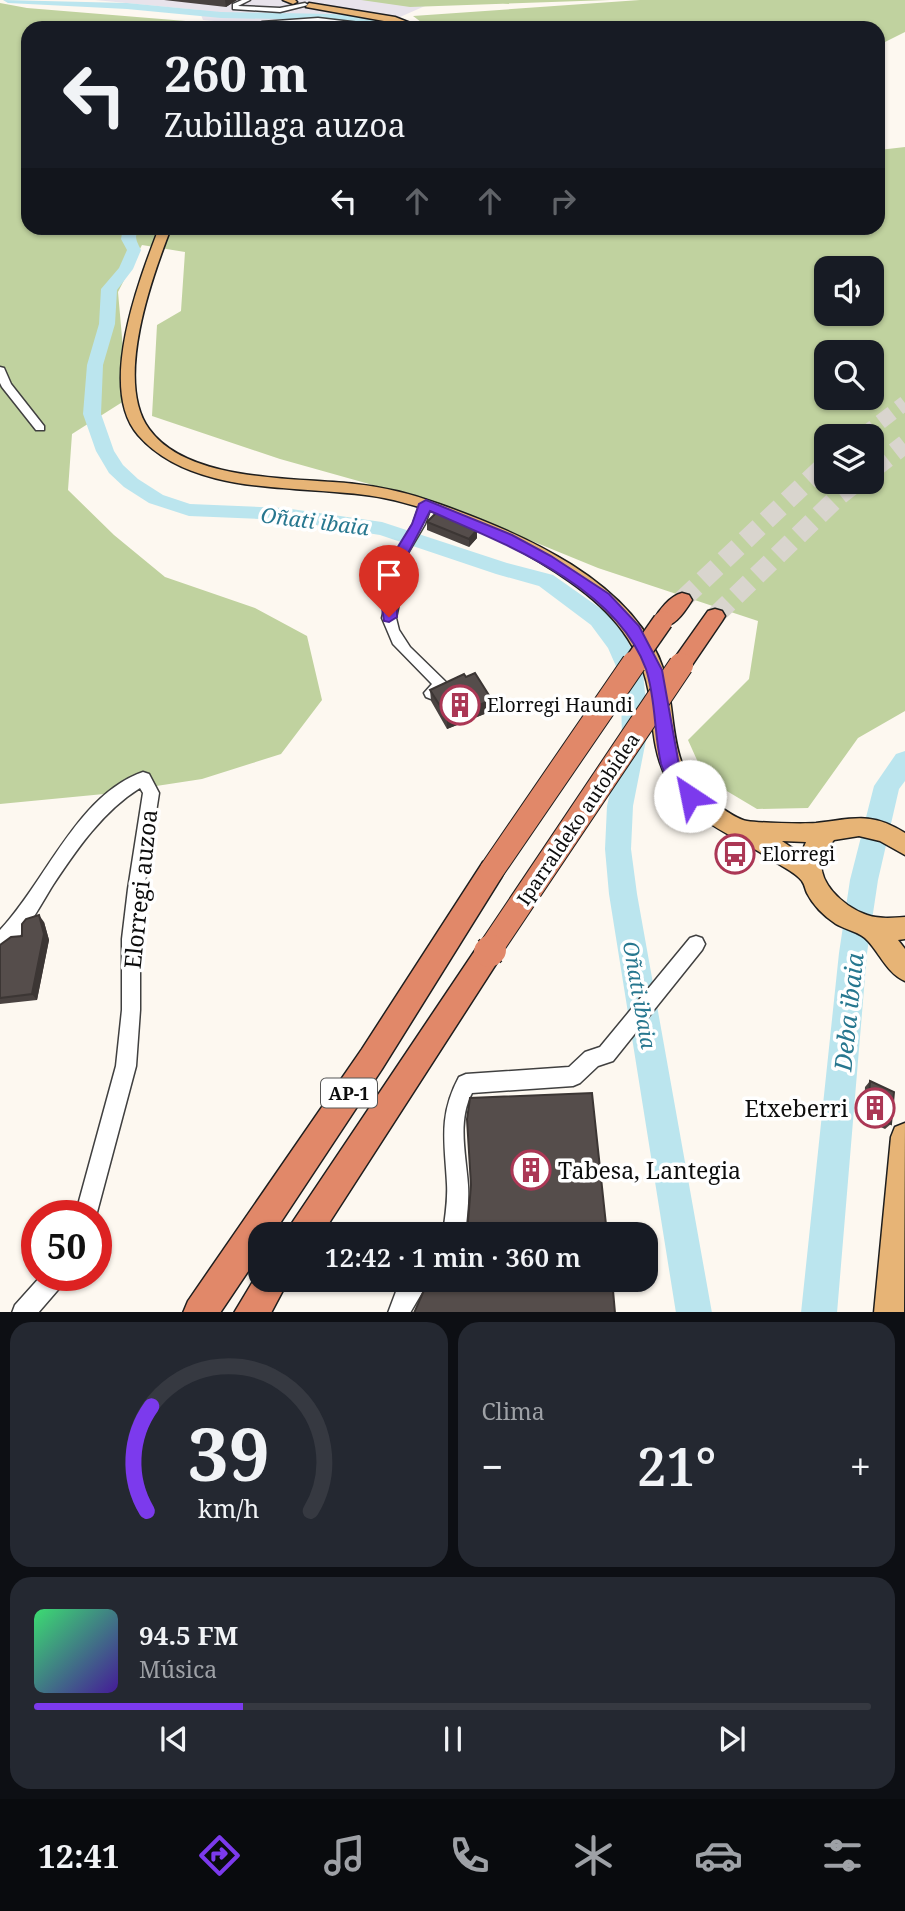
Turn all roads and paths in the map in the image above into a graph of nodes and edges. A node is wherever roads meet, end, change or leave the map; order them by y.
1 (247, 0) edge
2 (257, 1) edge
3 (321, 1) edge
4 (292, 5) edge
5 (307, 5) junction
6 (330, 8) junction
7 (274, 10) junction
8 (292, 21) edge
9 (332, 21) edge
10 (356, 21) edge
11 (400, 21) edge
12 (163, 235) edge
13 (0, 370) edge
14 (40, 428) dead end
15 (426, 504) junction
16 (682, 600) tunnel mouth
17 (715, 616) tunnel mouth
18 (431, 693) edge
19 (743, 830) junction
20 (827, 832) junction
21 (901, 840) edge
22 (811, 874) junction
23 (891, 934) edge
24 (0, 944) edge
25 (696, 944) dead end
26 (905, 970) edge
27 (905, 1137) edge
28 (89, 1200) edge
29 (311, 1222) edge
30 (455, 1222) edge
31 (42, 1291) edge
32 (264, 1292) edge
33 (409, 1292) edge
34 (23, 1312) edge
35 (200, 1312) edge
36 (251, 1312) edge
37 (399, 1312) edge
38 (889, 1312) edge

1 - 7 street
2 - 7 street
3 - 5 main road
3 - 6 main road
4 - 5 main road
4 - 7 street
4 - 10 street
5 - 6 main road
6 - 11 main road
8 - 9 street
12 - 15 main road
13 - 14 street
15 - 18 street
15 - 19 main road
16 - 35 highway, AP-1, bridge
17 - 29 highway, Iparraldeko autobidea / AP-1, bridge
19 - 20 main road
19 - 22 main road
20 - 21 main road
20 - 22 main road
22 - 23 main road
23 - 26 main road
24 - 28 street, Elorregi auzoa
25 - 30 street
27 - 38 main road
31 - 34 street
32 - 36 highway
33 - 37 street

